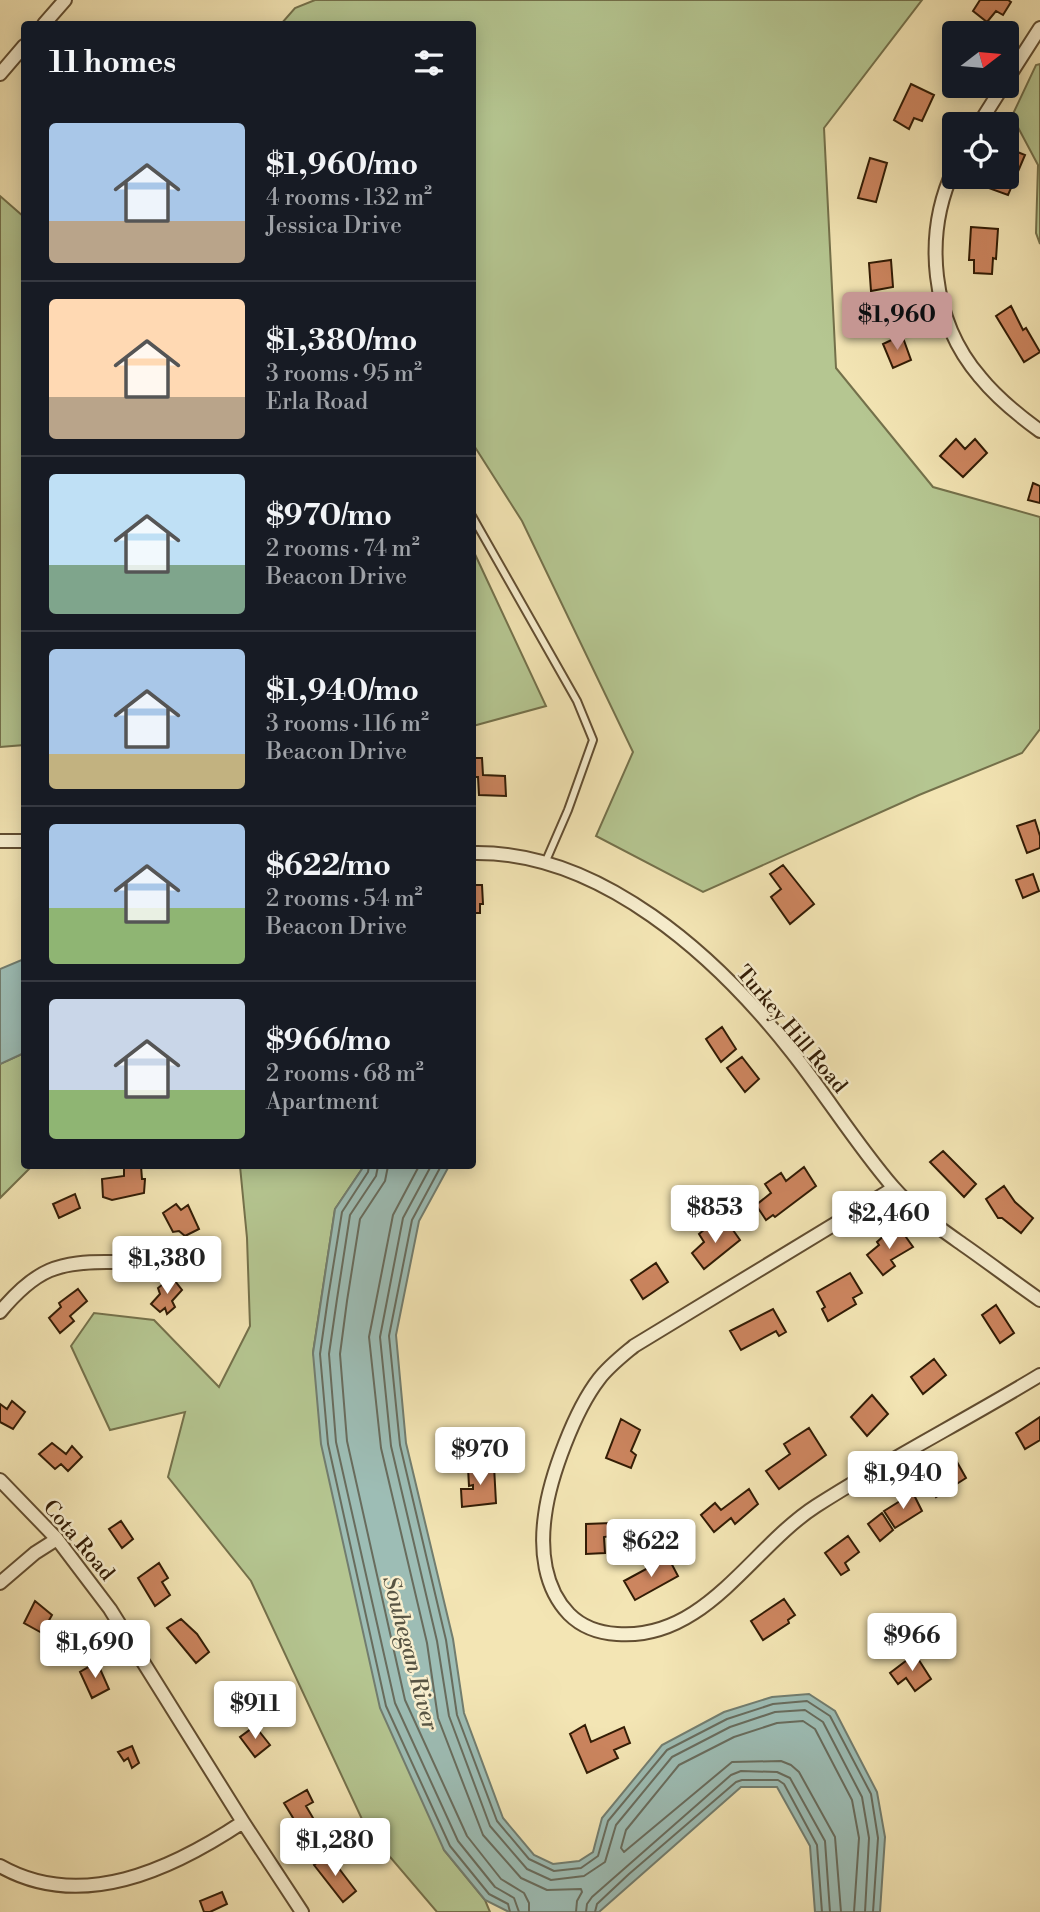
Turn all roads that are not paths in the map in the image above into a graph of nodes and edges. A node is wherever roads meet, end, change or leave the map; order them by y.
1 (59, 2) edge
2 (46, 21) edge
3 (1040, 28) edge
4 (21, 50) edge
5 (1019, 62) edge
6 (0, 74) edge
7 (945, 189) edge
8 (1040, 431) edge
9 (476, 523) edge
10 (0, 841) edge
11 (21, 841) edge
12 (476, 853) edge
13 (545, 863) junction
14 (894, 1188) junction
15 (113, 1262) dead end
16 (1040, 1300) edge
17 (0, 1312) edge
18 (1040, 1375) edge
19 (0, 1480) edge
20 (57, 1539) junction
21 (0, 1583) edge
22 (243, 1822) junction
23 (0, 1866) edge
24 (302, 1912) edge

1 - 2 street
3 - 5 street
4 - 6 street
7 - 8 street
9 - 13 lane
10 - 11 street
12 - 13 street, Turkey Hill Road
13 - 14 street, Turkey Hill Road
14 - 16 street, Turkey Hill Road
14 - 18 street
15 - 17 street
19 - 20 street, Cota Road
20 - 21 street
20 - 22 street, Cota Road
22 - 23 street
22 - 24 street, Cota Road

